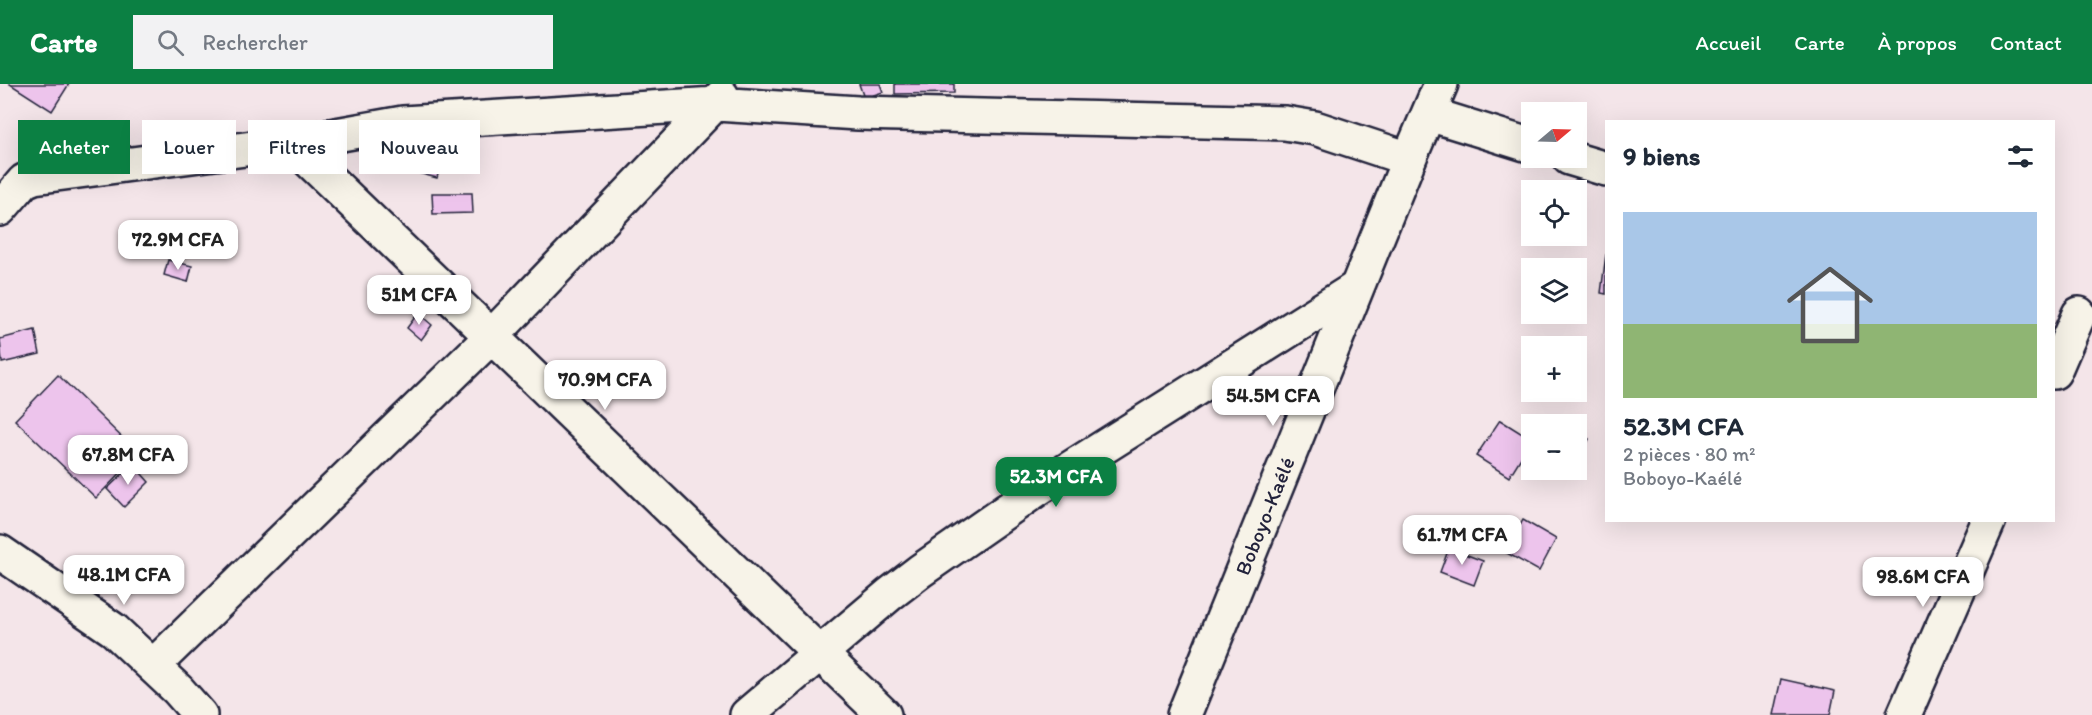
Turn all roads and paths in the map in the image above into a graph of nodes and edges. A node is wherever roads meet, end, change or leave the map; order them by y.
1 (1442, 84) edge
2 (724, 94) edge
3 (1429, 114) junction
4 (347, 133) edge
5 (1521, 143) edge
6 (248, 149) edge
7 (1408, 159) junction
8 (1587, 163) edge
9 (1605, 169) edge
10 (323, 174) edge
11 (0, 209) edge
12 (1356, 288) junction
13 (2075, 312) edge
14 (491, 337) junction
15 (2055, 369) edge
16 (1988, 522) edge
17 (0, 552) edge
18 (821, 654) junction
19 (153, 666) junction
20 (200, 715) edge
21 (747, 715) edge
22 (884, 715) edge
23 (1184, 715) edge
24 (1904, 715) edge

1 - 3 street, Boboyo-Kaélé
2 - 4 street
2 - 7 street
2 - 14 street
3 - 5 street
3 - 7 street, Boboyo-Kaélé
6 - 11 street
7 - 12 street, Boboyo-Kaélé
8 - 9 street
10 - 14 street
12 - 18 street
12 - 23 street, Boboyo-Kaélé
13 - 15 street
14 - 18 street
14 - 19 street
16 - 24 street
17 - 19 street
18 - 21 street
18 - 22 street
19 - 20 street

